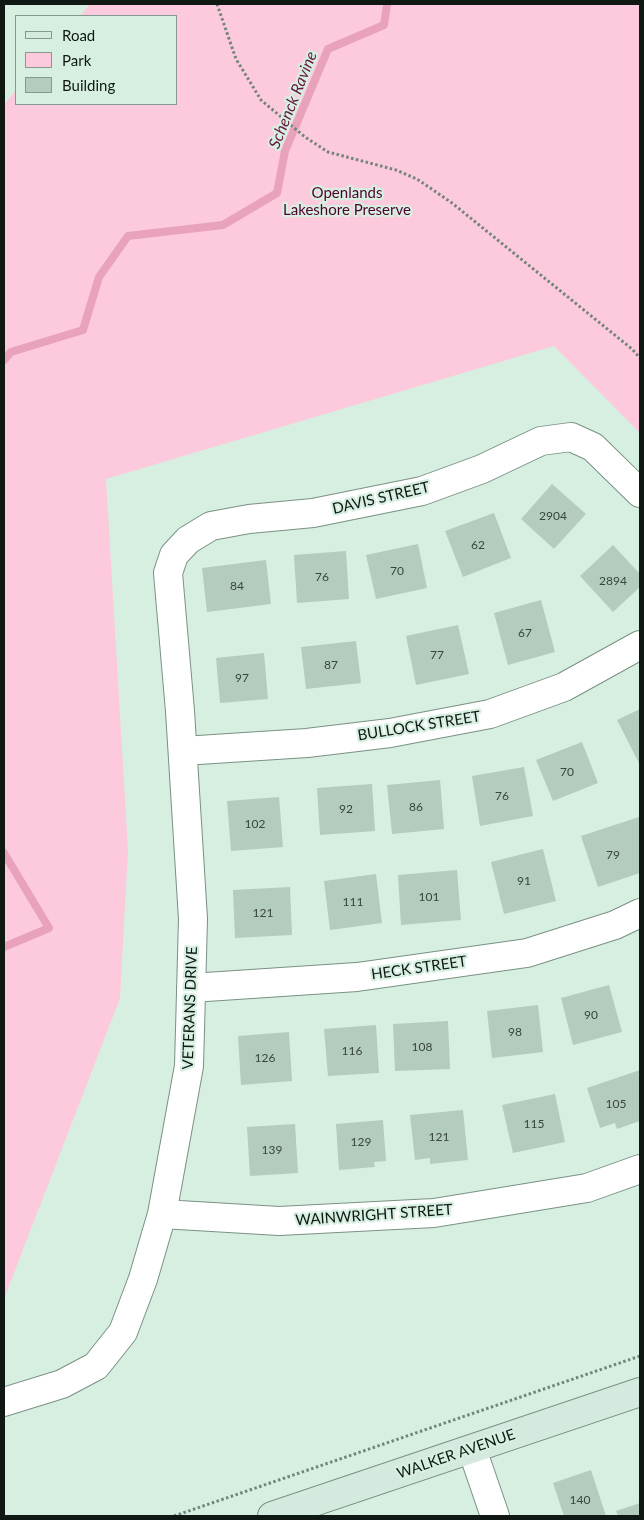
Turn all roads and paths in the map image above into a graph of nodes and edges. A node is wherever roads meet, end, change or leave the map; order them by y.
1 (217, 4) edge
2 (640, 358) edge
3 (640, 493) edge
4 (188, 540) joint
5 (640, 645) edge
6 (183, 752) junction
7 (640, 913) edge
8 (191, 988) junction
9 (640, 1169) edge
10 (162, 1214) junction
11 (640, 1356) edge
12 (640, 1392) edge
13 (4, 1402) edge
14 (472, 1449) junction
15 (174, 1516) edge
16 (272, 1516) edge
17 (495, 1516) edge

1 - 2 path
3 - 4 street, DAVIS STREET
4 - 6 street, VETERANS DRIVE
5 - 6 street, BULLOCK STREET
6 - 8 street, VETERANS DRIVE
7 - 8 street, HECK STREET
8 - 10 street, VETERANS DRIVE
9 - 10 street, WAINWRIGHT STREET
10 - 13 street, VETERANS DRIVE
11 - 15 path
12 - 14 main road, WALKER AVENUE
14 - 16 main road, WALKER AVENUE
14 - 17 street

